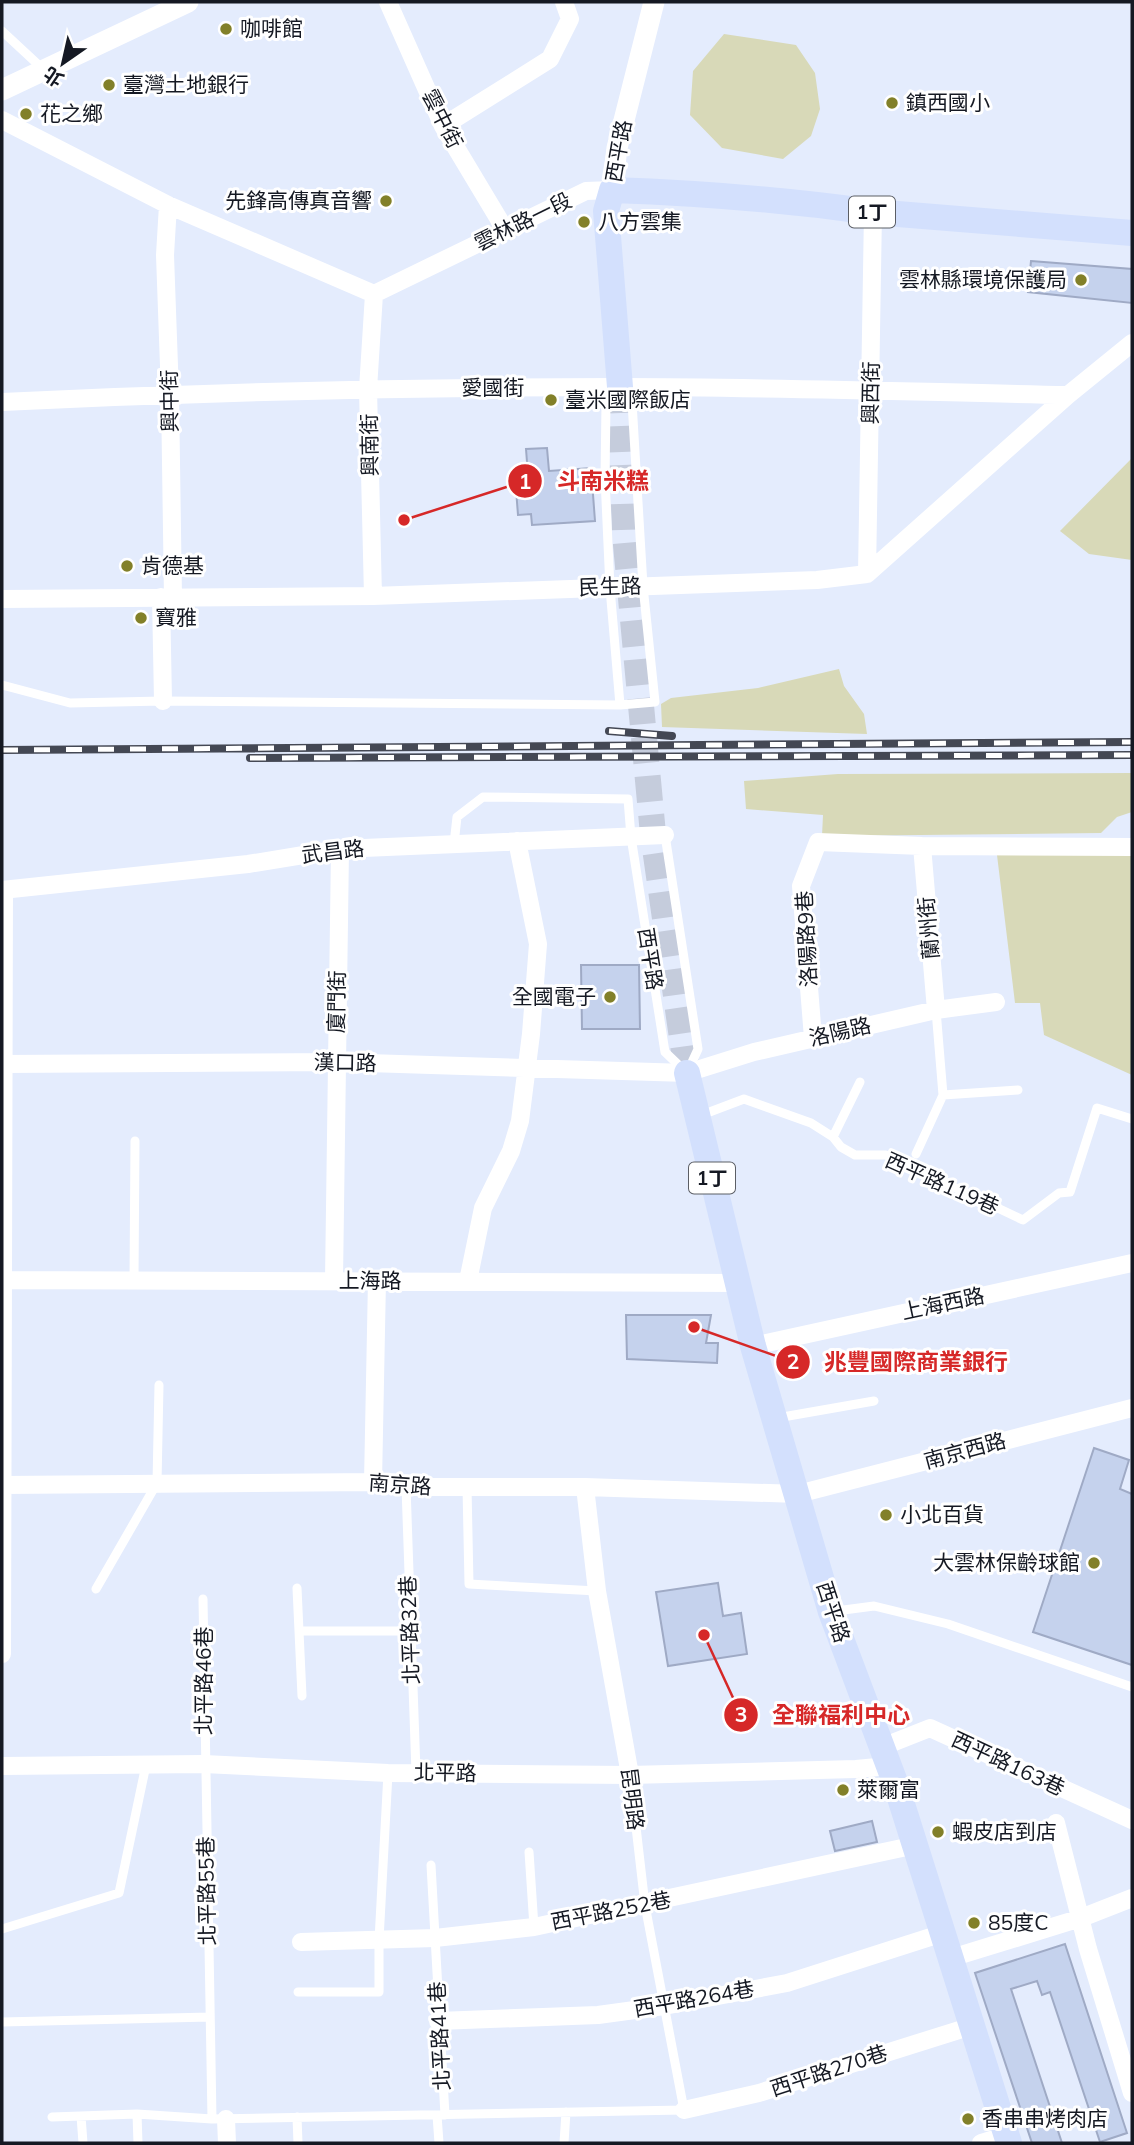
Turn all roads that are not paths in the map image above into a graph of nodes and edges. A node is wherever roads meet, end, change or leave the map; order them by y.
1 (188, 2) edge
2 (388, 2) edge
3 (564, 2) edge
4 (654, 2) edge
5 (2, 31) edge
6 (44, 70) junction
7 (2, 90) edge
8 (2, 120) edge
9 (443, 126) junction
10 (612, 190) junction
11 (168, 205) junction
12 (873, 212) junction
13 (506, 231) junction
14 (1132, 233) edge
15 (374, 295) junction
16 (1132, 343) edge
17 (620, 387) junction
18 (369, 389) junction
19 (872, 391) junction
20 (170, 394) junction
21 (1068, 395) junction
22 (2, 401) edge
23 (867, 574) junction
24 (643, 586) junction
25 (610, 588) junction
26 (373, 596) junction
27 (167, 597) junction
28 (2, 599) edge
29 (2, 685) edge
30 (163, 701) junction
31 (620, 705) junction
32 (665, 835) joint
33 (631, 837) junction
34 (517, 841) junction
35 (454, 844) junction
36 (922, 846) junction
37 (1132, 847) edge
38 (340, 849) junction
39 (3, 890) edge
40 (996, 1002) dead end
41 (936, 1010) junction
42 (813, 1038) junction
43 (335, 1062) junction
44 (2, 1064) edge
45 (526, 1068) junction
46 (687, 1073) junction
47 (860, 1082) dead end
48 (1018, 1090) dead end
49 (943, 1095) junction
50 (698, 1116) junction
51 (1132, 1119) edge
52 (833, 1137) junction
53 (135, 1141) dead end
54 (916, 1154) dead end
55 (1132, 1263) edge
56 (3, 1280) edge
57 (134, 1280) junction
58 (334, 1280) junction
59 (377, 1280) junction
60 (468, 1281) junction
61 (738, 1283) junction
62 (753, 1346) junction
63 (159, 1385) dead end
64 (874, 1401) dead end
65 (1132, 1408) edge
66 (775, 1418) junction
67 (373, 1482) junction
68 (157, 1483) junction
69 (3, 1485) edge
70 (406, 1487) junction
71 (467, 1487) junction
72 (585, 1487) junction
73 (798, 1494) junction
74 (297, 1588) dead end
75 (96, 1589) dead end
76 (597, 1591) junction
77 (203, 1599) dead end
78 (831, 1612) junction
79 (2, 1618) edge
80 (300, 1631) junction
81 (410, 1631) junction
82 (2, 1654) edge
83 (1132, 1687) edge
84 (302, 1696) dead end
85 (885, 1756) junction
86 (204, 1764) junction
87 (146, 1765) junction
88 (2, 1766) edge
89 (416, 1772) junction
90 (388, 1773) junction
91 (630, 1775) junction
92 (1132, 1820) edge
93 (1056, 1823) dead end
94 (916, 1845) junction
95 (529, 1852) dead end
96 (431, 1865) dead end
97 (1132, 1898) edge
98 (645, 1905) junction
99 (1081, 1918) junction
100 (534, 1927) junction
101 (2, 1929) edge
102 (943, 1933) junction
103 (435, 1938) junction
104 (379, 1940) junction
105 (301, 1942) dead end
106 (951, 1958) junction
107 (298, 1992) dead end
108 (664, 2006) junction
109 (210, 2017) junction
110 (438, 2021) junction
111 (2, 2022) edge
112 (972, 2026) junction
113 (1132, 2093) edge
114 (684, 2110) junction
115 (566, 2112) junction
116 (137, 2113) junction
117 (441, 2115) junction
118 (81, 2116) junction
119 (52, 2117) dead end
120 (298, 2118) junction
121 (219, 2119) junction
122 (1008, 2139) edge
123 (83, 2143) edge
124 (138, 2143) edge
125 (227, 2143) edge
126 (298, 2143) edge
127 (439, 2143) edge
128 (564, 2143) edge
129 (981, 2143) edge

1 - 6 street
2 - 9 street, 雲中街
3 - 9 street
4 - 10 street, 西平路
5 - 6 lane
6 - 7 street
8 - 11 street
9 - 13 street, 雲中街
10 - 12 main road, 雲林路一段 / 1丁
10 - 13 street, 雲林路一段
10 - 17 main road, 西平路
11 - 15 street
11 - 20 street, 興中街
12 - 14 main road, 雲林路一段 / 1丁
12 - 19 street, 興西街
13 - 15 street, 雲林路一段
15 - 18 street, 興南街
16 - 21 street
17 - 18 street, 愛國街
17 - 19 street, 愛國街
17 - 24 lane
17 - 25 lane
18 - 20 street, 愛國街
18 - 26 street, 興南街
19 - 21 street, 愛國街
19 - 23 street, 興西街
20 - 22 street, 愛國街
20 - 27 street, 興中街
21 - 23 street
23 - 24 street, 民生路
24 - 25 street, 民生路
24 - 31 lane
25 - 26 street, 民生路
25 - 31 lane
26 - 27 street, 民生路
27 - 28 street, 民生路
27 - 30 street, 興中街
29 - 30 lane
30 - 31 lane
32 - 33 street, 武昌路
32 - 46 lane, 西平路
33 - 34 street, 武昌路
33 - 35 lane, 西平路
33 - 46 lane, 西平路
34 - 35 street, 武昌路
34 - 45 street
35 - 38 street, 武昌路
36 - 37 street
36 - 41 street, 蘭州街
36 - 42 street, 洛陽路9巷
38 - 39 street, 武昌路
38 - 43 street, 廈門街
39 - 44 street
40 - 41 street, 洛陽路
41 - 42 street, 洛陽路
41 - 49 lane
42 - 46 street, 洛陽路
43 - 44 street, 漢口路
43 - 45 street, 漢口路
43 - 58 street, 廈門街
44 - 56 street
45 - 46 street, 漢口路
45 - 60 street
46 - 50 main road, 西平路 / 1丁
47 - 52 lane
48 - 49 lane
49 - 54 lane
50 - 52 lane, 西平路119巷
50 - 61 main road, 西平路 / 1丁
51 - 52 lane, 西平路119巷
53 - 57 lane
55 - 62 street, 上海西路
56 - 57 street, 上海路
56 - 69 street
57 - 58 street, 上海路
58 - 59 street, 上海路
59 - 60 street, 上海路
59 - 67 street
60 - 61 street, 上海路
61 - 62 main road, 西平路 / 1丁
62 - 66 main road, 西平路 / 1丁
63 - 68 lane
64 - 66 lane
65 - 73 street, 南京西路
66 - 73 main road, 西平路 / 1丁
67 - 68 street, 南京路
67 - 70 street, 南京路
68 - 69 street, 南京路
68 - 75 lane
69 - 79 street
70 - 71 street, 南京路
70 - 81 lane, 北平路32巷
71 - 72 street, 南京路
71 - 76 lane
72 - 73 street, 南京路
72 - 76 street, 昆明路
73 - 78 main road, 西平路 / 1丁
74 - 80 lane
76 - 91 street, 昆明路
77 - 86 lane, 北平路46巷
78 - 83 lane
78 - 85 main road, 西平路 / 1丁
79 - 82 street
80 - 81 lane
80 - 84 lane
81 - 89 lane, 北平路32巷
85 - 91 street, 北平路
85 - 92 street, 西平路163巷
85 - 94 main road, 西平路 / 1丁
86 - 87 street, 北平路
86 - 90 street, 北平路
86 - 109 lane, 北平路55巷
87 - 88 street, 北平路
87 - 101 lane
89 - 90 street, 北平路
89 - 91 street, 北平路
90 - 104 lane
91 - 98 lane, 昆明路
93 - 99 street
94 - 98 street, 西平路252巷
94 - 102 main road, 西平路 / 1丁
95 - 100 lane
96 - 103 lane, 北平路41巷
97 - 99 street
98 - 100 street, 西平路252巷
98 - 108 lane, 昆明路
99 - 106 street
99 - 113 street
100 - 103 street, 西平路252巷
102 - 106 main road, 西平路 / 1丁
102 - 108 street, 西平路264巷
103 - 104 street, 西平路252巷
103 - 110 lane, 北平路41巷
104 - 105 street, 西平路252巷
104 - 107 lane
106 - 112 main road, 西平路 / 1丁
108 - 110 street, 西平路264巷
108 - 114 lane, 昆明路
109 - 111 lane
109 - 121 lane, 北平路55巷
110 - 117 lane, 北平路41巷
112 - 114 street, 西平路270巷
112 - 122 main road, 西平路 / 1丁
114 - 115 lane
115 - 117 lane
115 - 128 lane
116 - 118 lane
116 - 121 lane
116 - 124 lane
117 - 120 lane, 北平路41巷
117 - 127 lane
118 - 119 lane
118 - 123 lane
120 - 121 lane, 北平路41巷
120 - 126 lane
121 - 125 street, 北平路55巷
122 - 129 street

